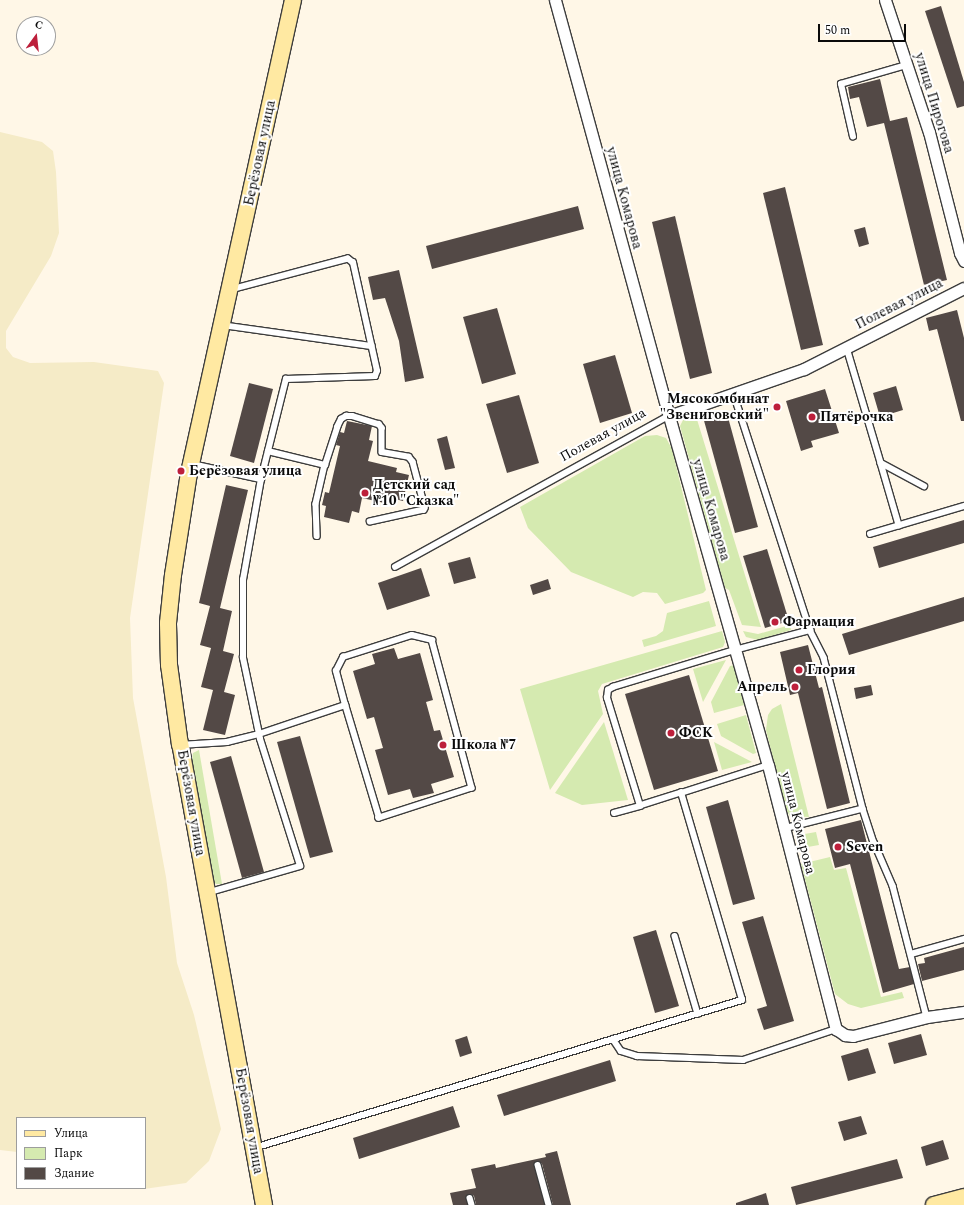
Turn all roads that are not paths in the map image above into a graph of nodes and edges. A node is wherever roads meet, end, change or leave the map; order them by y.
1 (293, 0) edge
2 (555, 0) edge
3 (885, 0) edge
4 (907, 65) junction
5 (853, 137) dead end
6 (964, 261) edge
7 (964, 288) edge
8 (230, 290) junction
9 (222, 324) junction
10 (372, 346) junction
11 (847, 348) junction
12 (734, 394) junction
13 (669, 416) junction
14 (268, 451) junction
15 (881, 463) junction
16 (192, 464) junction
17 (325, 465) junction
18 (261, 479) junction
19 (924, 486) dead end
20 (964, 506) edge
21 (370, 522) dead end
22 (899, 525) junction
23 (870, 534) dead end
24 (317, 536) dead end
25 (395, 567) dead end
26 (810, 630) junction
27 (735, 650) junction
28 (345, 705) junction
29 (259, 734) junction
30 (180, 745) junction
31 (768, 765) junction
32 (681, 793) junction
33 (640, 806) junction
34 (863, 810) junction
35 (614, 813) dead end
36 (784, 829) junction
37 (207, 893) junction
38 (675, 936) dead end
39 (964, 939) edge
40 (910, 954) junction
41 (964, 1012) edge
42 (698, 1014) junction
43 (927, 1017) junction
44 (836, 1029) junction
45 (613, 1040) junction
46 (254, 1149) junction
47 (538, 1165) dead end
48 (964, 1197) edge
49 (470, 1198) dead end
50 (264, 1205) edge
51 (472, 1205) edge
52 (549, 1205) edge
53 (934, 1205) edge

1 - 8 street, Берёзовая улица
2 - 13 street, улица Комарова
3 - 4 street, улица Пирогова
4 - 5 lane
4 - 6 street, улица Пирогова
7 - 11 street, Полевая улица
8 - 9 street, Берёзовая улица
8 - 10 lane
9 - 10 lane
9 - 16 street, Берёзовая улица
10 - 14 lane
11 - 12 street, Полевая улица
11 - 15 lane
12 - 13 street, Полевая улица
12 - 26 lane
13 - 25 lane, Полевая улица
13 - 27 street, улица Комарова
14 - 17 lane
14 - 18 lane
15 - 19 lane
15 - 22 lane
16 - 18 lane
16 - 30 street, Берёзовая улица
17 - 21 lane
17 - 24 lane
18 - 29 lane
20 - 22 lane
22 - 23 lane
26 - 27 lane
26 - 34 lane
27 - 31 street, улица Комарова
27 - 33 lane
28 - 28 lane
28 - 29 lane
29 - 30 lane
29 - 37 lane
30 - 37 street, Берёзовая улица
31 - 32 lane
31 - 36 street, улица Комарова
32 - 33 lane
32 - 42 lane
33 - 35 lane
34 - 36 lane
34 - 40 lane
36 - 44 street, улица Комарова
37 - 46 street, Берёзовая улица
38 - 42 lane
39 - 40 lane
40 - 43 lane
41 - 43 street
42 - 45 lane
43 - 44 street
44 - 45 lane
45 - 46 lane
46 - 50 street, Берёзовая улица
47 - 52 lane
48 - 53 street
49 - 51 lane

